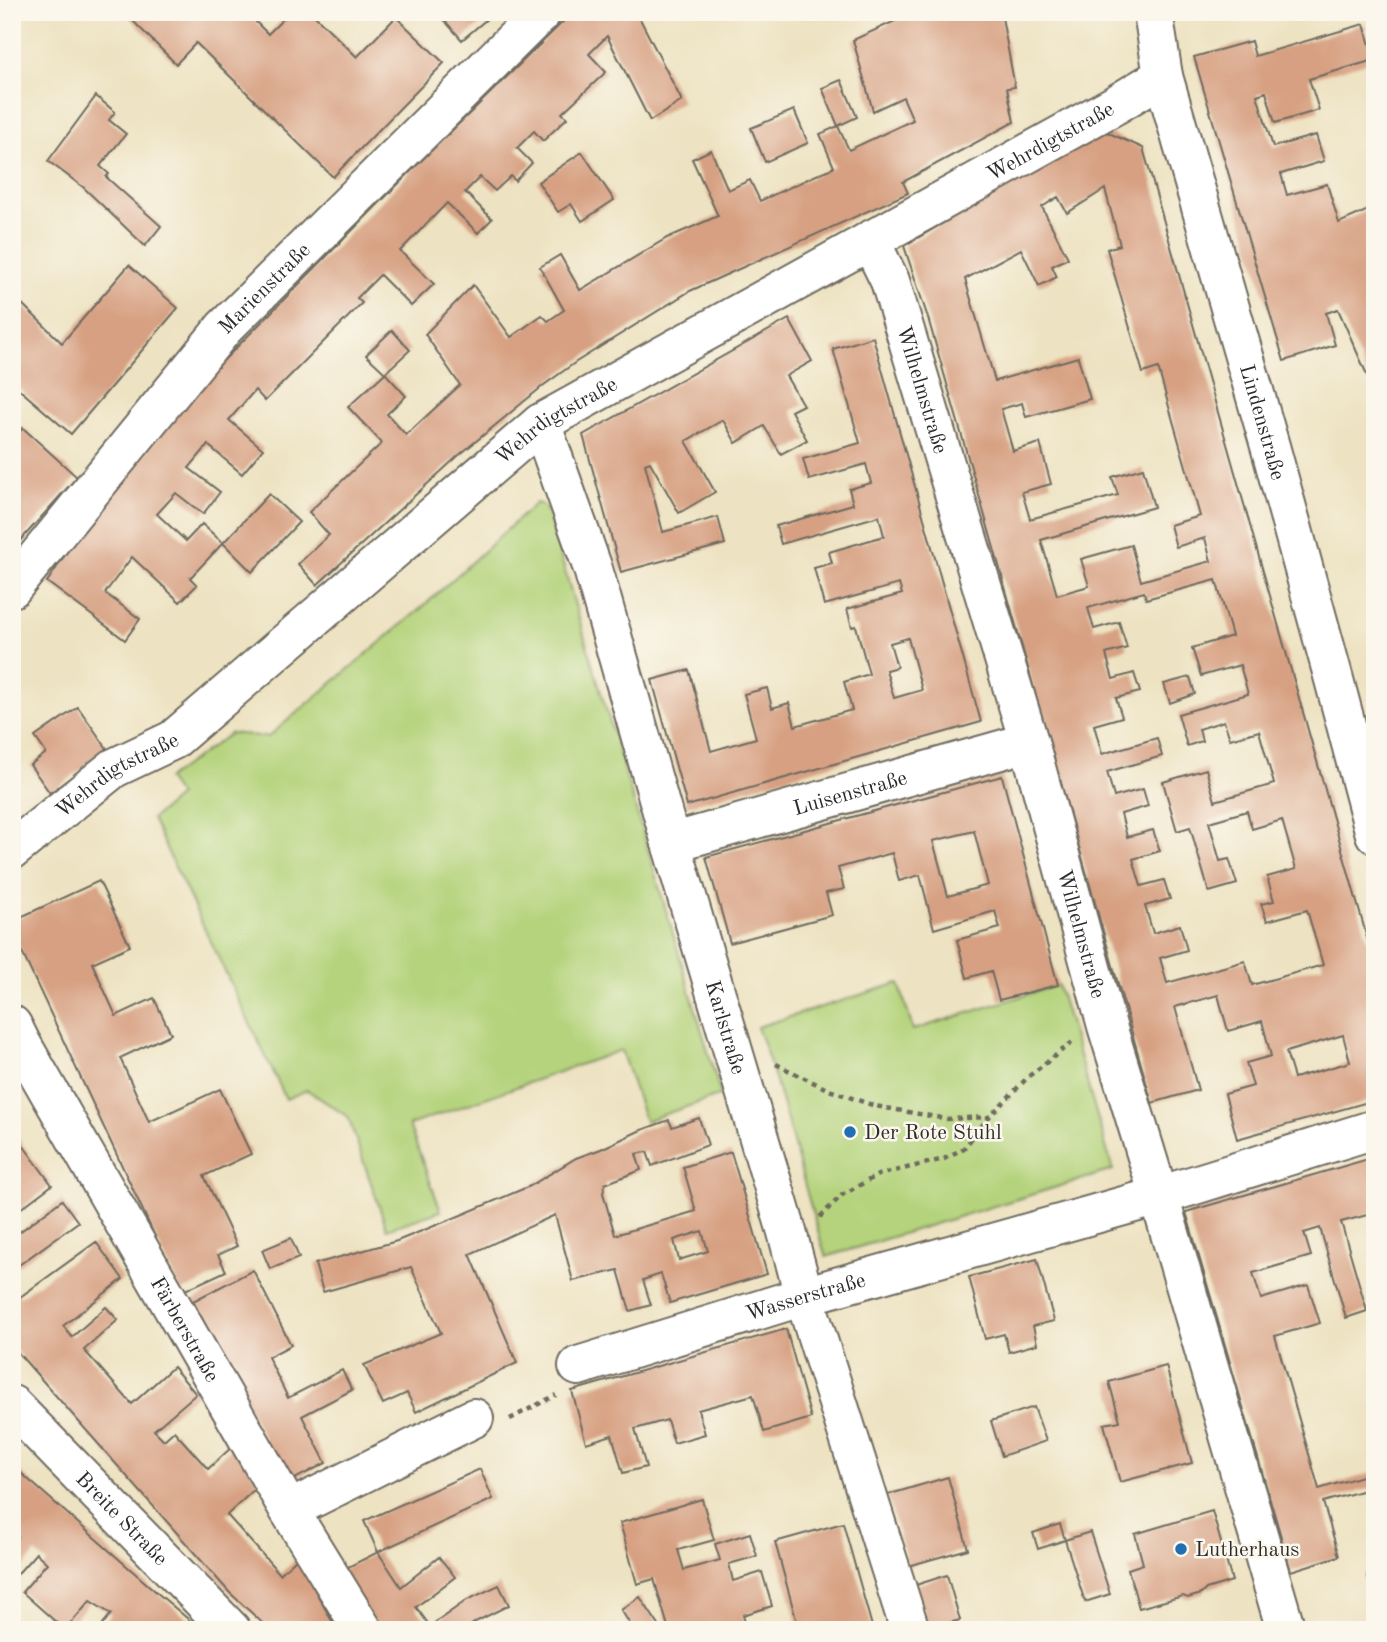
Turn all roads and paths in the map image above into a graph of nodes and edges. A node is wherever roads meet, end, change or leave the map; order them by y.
1 (542, 12) edge
2 (1153, 12) edge
3 (1163, 76) junction
4 (870, 240) junction
5 (541, 423) junction
6 (12, 588) edge
7 (1029, 742) junction
8 (1375, 834) edge
9 (671, 843) junction
10 (12, 850) edge
11 (1107, 1026) junction
12 (15, 1039) edge
13 (738, 1069) junction
14 (989, 1118) junction
15 (1375, 1129) edge
16 (1159, 1196) junction
17 (787, 1232) junction
18 (804, 1296) junction
19 (578, 1366) joint
20 (12, 1405) edge
21 (474, 1418) joint
22 (289, 1510) junction
23 (231, 1630) edge
24 (363, 1630) edge
25 (910, 1630) edge
26 (1286, 1630) edge

1 - 6 street, Marienstraße
2 - 3 street, Lindenstraße
3 - 4 street, Wehrdigtstraße
3 - 8 street, Lindenstraße
4 - 5 street, Wehrdigtstraße
4 - 7 street, Wilhelmstraße
5 - 9 street, Karlstraße
5 - 10 street, Wehrdigtstraße
7 - 9 street, Luisenstraße
7 - 11 street, Wilhelmstraße
9 - 13 street, Karlstraße
11 - 14 path
11 - 16 street, Wilhelmstraße
12 - 22 street, Färberstraße
13 - 14 path
13 - 17 street, Karlstraße
14 - 17 path
15 - 16 street, Wasserstraße
16 - 18 street, Wasserstraße
16 - 26 street, Wilhelmstraße
17 - 18 street, Karlstraße
18 - 19 street, Wasserstraße
18 - 25 street, Karlstraße
19 - 21 path
20 - 23 street, Breite Straße
21 - 22 street
22 - 24 street, Färberstraße

